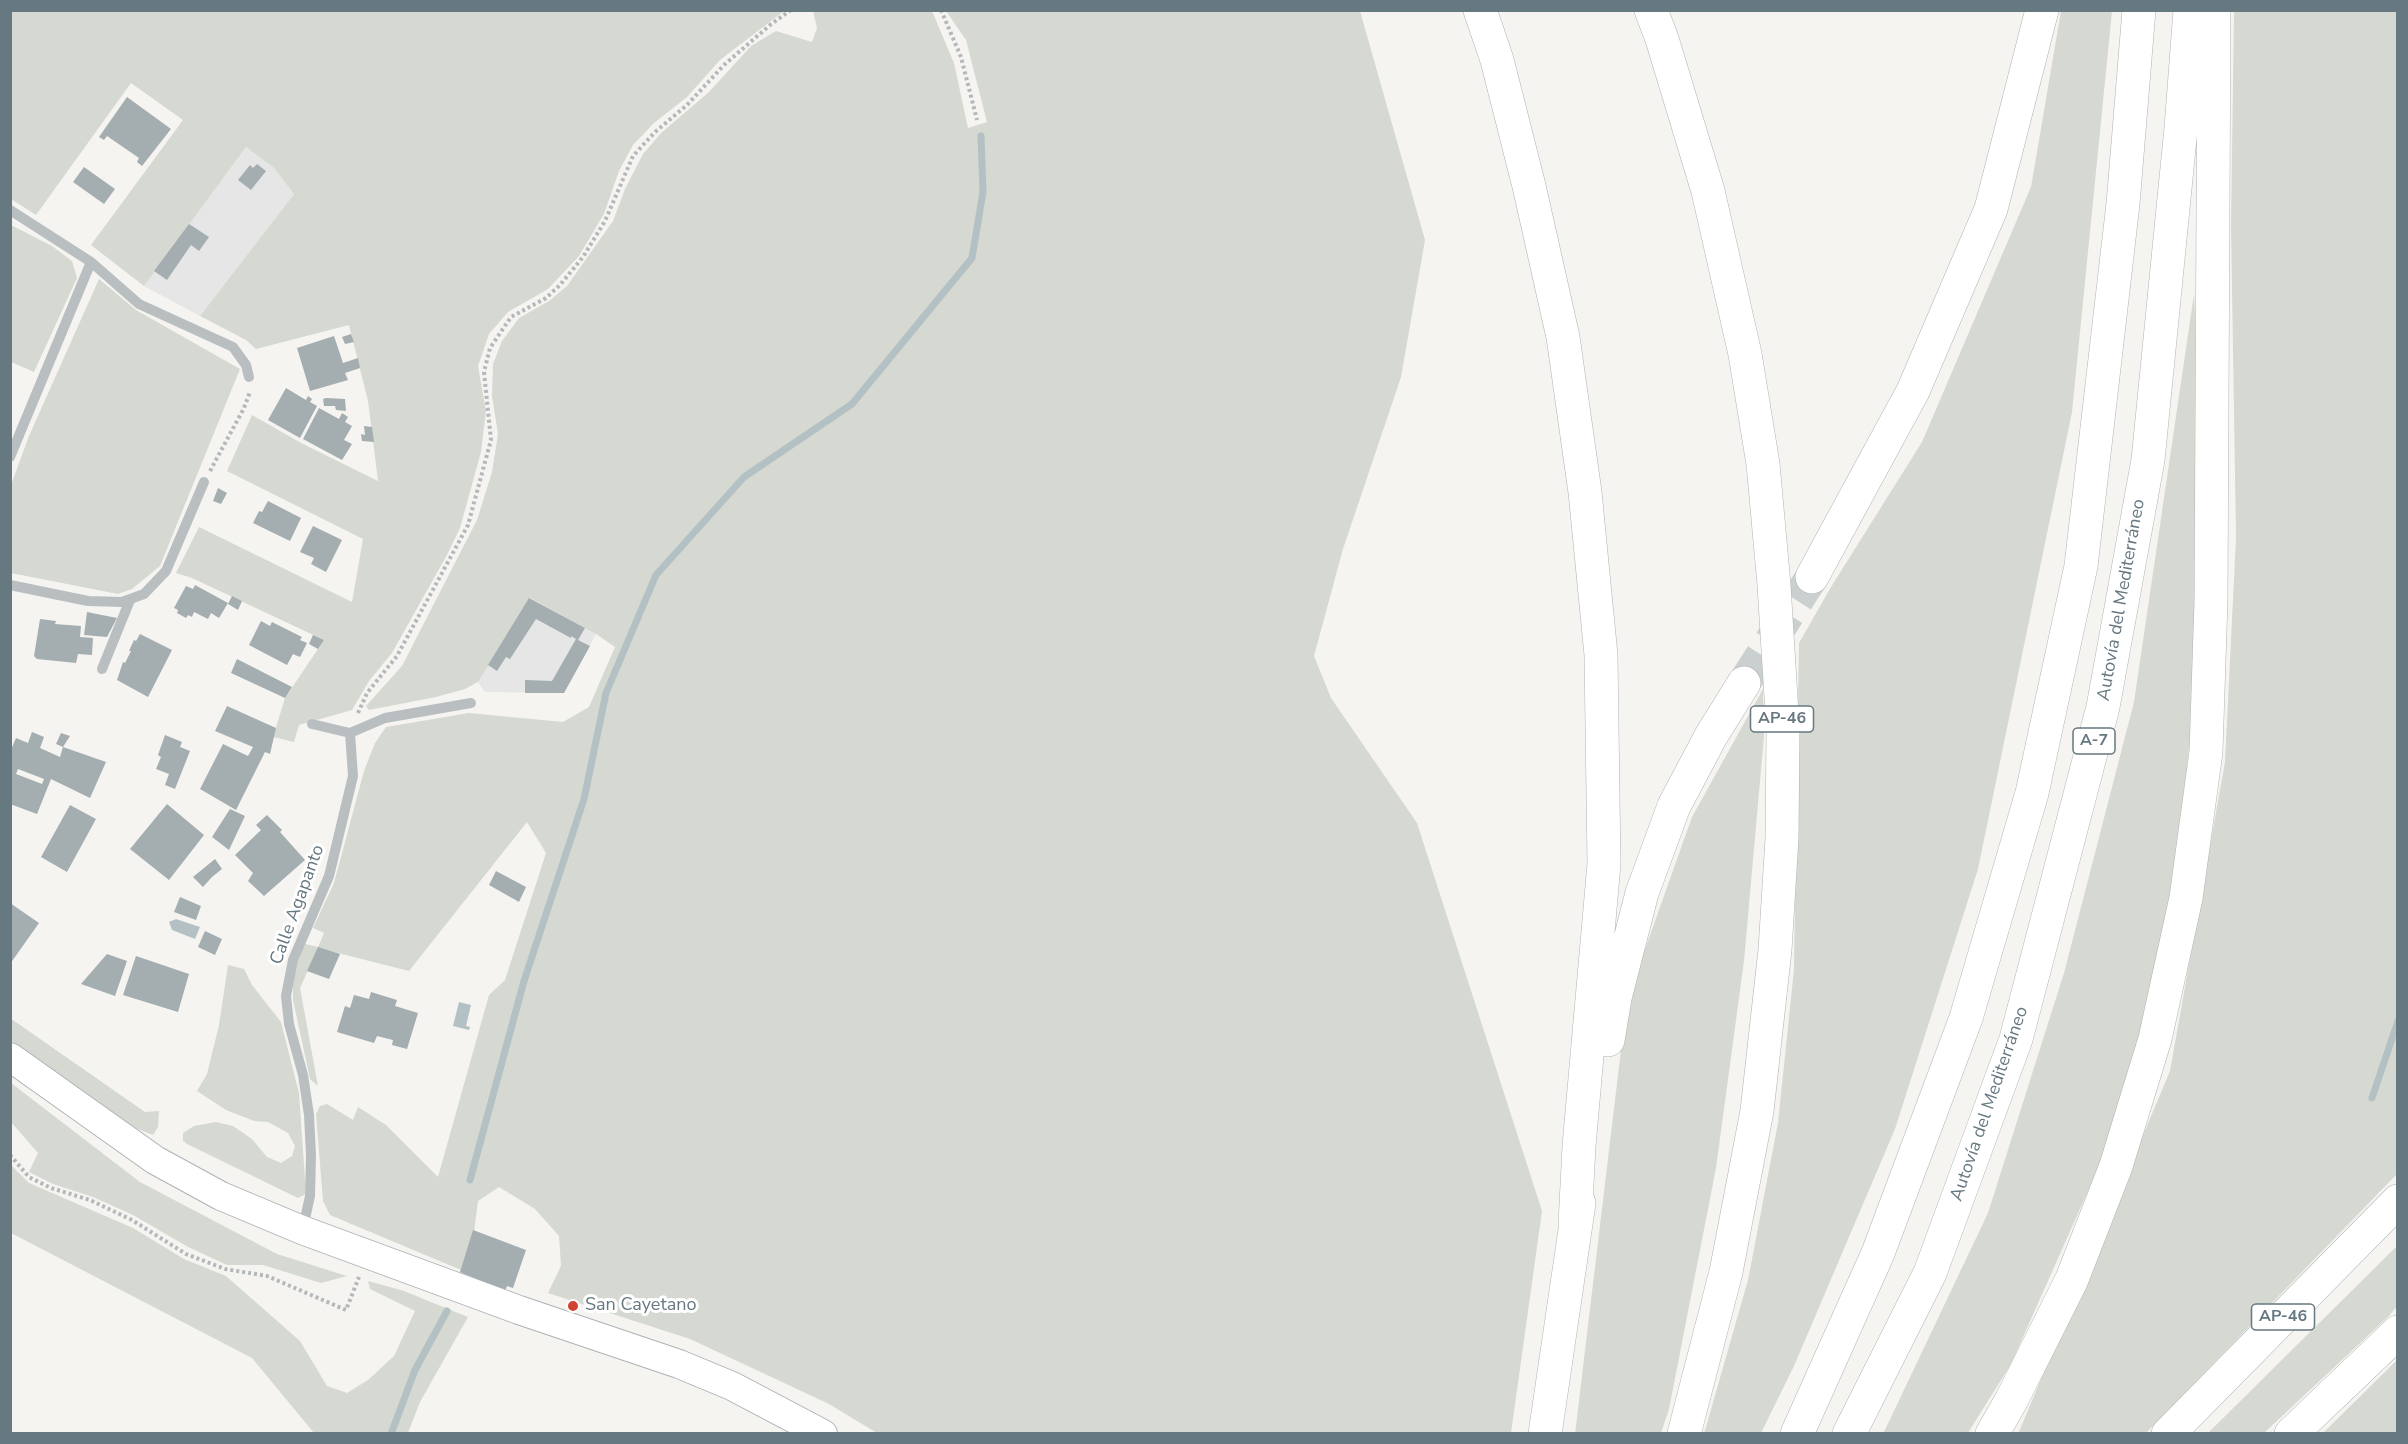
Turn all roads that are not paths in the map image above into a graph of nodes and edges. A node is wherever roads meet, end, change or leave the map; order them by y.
1 (1480, 10) edge
2 (1651, 10) edge
3 (2042, 10) edge
4 (2139, 10) edge
5 (2190, 10) edge
6 (2214, 10) edge
7 (10, 210) edge
8 (91, 262) junction
9 (249, 377) road end
10 (10, 457) edge
11 (204, 482) road end
12 (1812, 577) tunnel mouth
13 (10, 585) edge
14 (130, 600) junction
15 (102, 669) dead end
16 (1744, 683) tunnel mouth
17 (471, 703) dead end
18 (312, 724) dead end
19 (350, 733) junction
20 (10, 1057) edge
21 (2397, 1201) edge
22 (1575, 1224) junction
23 (302, 1230) junction
24 (2397, 1332) edge
25 (823, 1434) edge
26 (1545, 1434) edge
27 (1684, 1434) edge
28 (1797, 1434) edge
29 (1849, 1434) edge
30 (1992, 1434) edge
31 (2168, 1434) edge
32 (2291, 1434) edge

1 - 22 highway
2 - 27 highway, AP-46
3 - 12 highway
4 - 28 highway, A-7
5 - 29 highway, Autovía del Mediterráneo / A-7
6 - 30 highway
7 - 8 street
8 - 9 street
8 - 10 street
11 - 14 street
13 - 14 street
14 - 15 street
16 - 22 highway
17 - 19 street
18 - 19 street
19 - 23 street, Calle Agapanto
20 - 23 main road
21 - 31 highway, AP-46
22 - 26 highway
23 - 25 main road
24 - 32 highway

